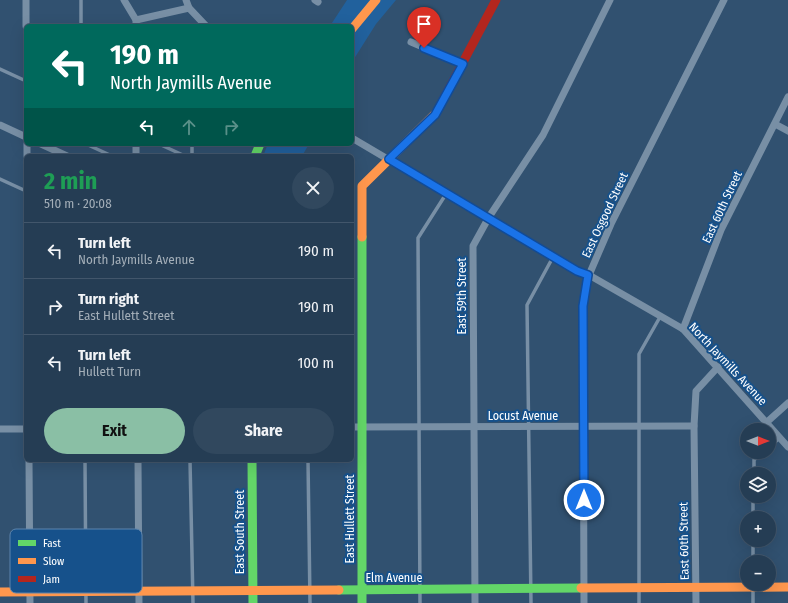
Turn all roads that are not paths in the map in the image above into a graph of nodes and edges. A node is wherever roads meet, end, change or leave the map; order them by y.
1 (26, 0) edge
2 (81, 0) edge
3 (124, 0) edge
4 (186, 0) edge
5 (376, 0) edge
6 (496, 0) edge
7 (610, 0) edge
8 (724, 0) edge
9 (189, 8) junction
10 (136, 23) edge
11 (26, 24) edge
12 (81, 24) edge
13 (204, 24) edge
14 (354, 27) edge
15 (411, 42) dead end
16 (463, 64) junction
17 (0, 69) edge
18 (24, 80) edge
19 (788, 97) edge
20 (774, 124) junction
21 (0, 125) edge
22 (788, 131) edge
23 (24, 136) edge
24 (354, 139) edge
25 (45, 146) edge
26 (90, 146) edge
27 (164, 146) edge
28 (63, 154) edge
29 (108, 154) edge
30 (181, 154) edge
31 (389, 159) junction
32 (0, 179) edge
33 (24, 190) edge
34 (447, 193) junction
35 (489, 217) junction
36 (553, 257) junction
37 (588, 275) junction
38 (660, 317) junction
39 (683, 330) junction
40 (718, 367) junction
41 (788, 403) edge
42 (767, 422) junction
43 (529, 426) junction
44 (584, 426) junction
45 (639, 426) junction
46 (694, 426) junction
47 (354, 427) edge
48 (362, 427) junction
49 (418, 427) junction
50 (473, 427) junction
51 (0, 429) edge
52 (24, 429) edge
53 (780, 438) junction
54 (776, 441) edge
55 (788, 447) edge
56 (29, 462) edge
57 (85, 462) edge
58 (138, 462) edge
59 (190, 462) edge
60 (252, 462) edge
61 (308, 462) edge
62 (30, 529) edge
63 (86, 529) edge
64 (138, 529) edge
65 (740, 586) edge
66 (776, 587) edge
67 (788, 587) edge
68 (696, 588) junction
69 (531, 589) junction
70 (584, 589) junction
71 (639, 589) junction
72 (253, 590) junction
73 (310, 590) junction
74 (362, 590) junction
75 (420, 590) junction
76 (475, 590) junction
77 (194, 591) junction
78 (753, 591) edge
79 (142, 592) edge
80 (194, 603) edge
81 (253, 603) edge
82 (310, 603) edge
83 (362, 603) edge
84 (420, 603) edge
85 (475, 603) edge
86 (531, 603) edge
87 (584, 603) edge
88 (639, 603) edge
89 (696, 603) edge
90 (753, 603) edge

1 - 11 street
2 - 12 lane
3 - 10 street
4 - 9 street
5 - 14 street
6 - 16 street, East Hullett Street
7 - 35 street, East 59th Street
8 - 37 street, East Osgood Street
9 - 10 street
9 - 13 street
15 - 16 street
16 - 31 street, East Hullett Street
17 - 18 lane
19 - 20 street, East 60th Street
20 - 22 street
20 - 39 street, East 60th Street
21 - 23 street
24 - 31 street, North Jaymills Avenue
25 - 28 street
26 - 29 lane
27 - 30 lane
31 - 34 street, North Jaymills Avenue
31 - 48 street, East Hullett Street
32 - 33 lane
34 - 35 street, North Jaymills Avenue
34 - 49 lane
35 - 36 street, North Jaymills Avenue
35 - 50 street, East 59th Street
36 - 37 street, North Jaymills Avenue
36 - 43 lane
37 - 38 street, North Jaymills Avenue
37 - 44 street, East Osgood Street
38 - 39 street, North Jaymills Avenue
38 - 45 lane
39 - 40 street, North Jaymills Avenue
40 - 42 street, North Jaymills Avenue
40 - 46 street, East 60th Street
41 - 42 street
42 - 53 street, North Jaymills Avenue
43 - 44 street, Locust Avenue
43 - 50 street, Locust Avenue
43 - 69 lane
44 - 45 street, Locust Avenue
44 - 70 street, East Osgood Street
45 - 46 street, Locust Avenue
45 - 71 lane
46 - 68 street, East 60th Street
47 - 48 street, Locust Avenue
48 - 49 street, Locust Avenue
48 - 74 street, East Hullett Street
49 - 50 street, Locust Avenue
49 - 75 lane
50 - 76 street, East 59th Street
51 - 52 street
53 - 54 lane
53 - 55 street, North Jaymills Avenue
56 - 62 street
57 - 63 lane
58 - 64 street
59 - 77 lane
60 - 72 street, East South Street
61 - 73 lane
65 - 68 street, Elm Avenue
66 - 67 street, Elm Avenue
68 - 71 street, Elm Avenue
68 - 89 street, East 60th Street
69 - 70 street, Elm Avenue
69 - 76 street, Elm Avenue
69 - 86 lane
70 - 71 street, Elm Avenue
70 - 87 street, East Osgood Street
71 - 88 lane
72 - 73 street, Elm Avenue
72 - 77 street, Elm Avenue
72 - 81 street, East South Street
73 - 74 street, Elm Avenue
73 - 82 lane
74 - 75 street, Elm Avenue
74 - 83 street, East Hullett Street
75 - 76 street, Elm Avenue
75 - 84 lane
76 - 85 street, East 59th Street
77 - 79 street, Elm Avenue
77 - 80 lane
78 - 90 lane

